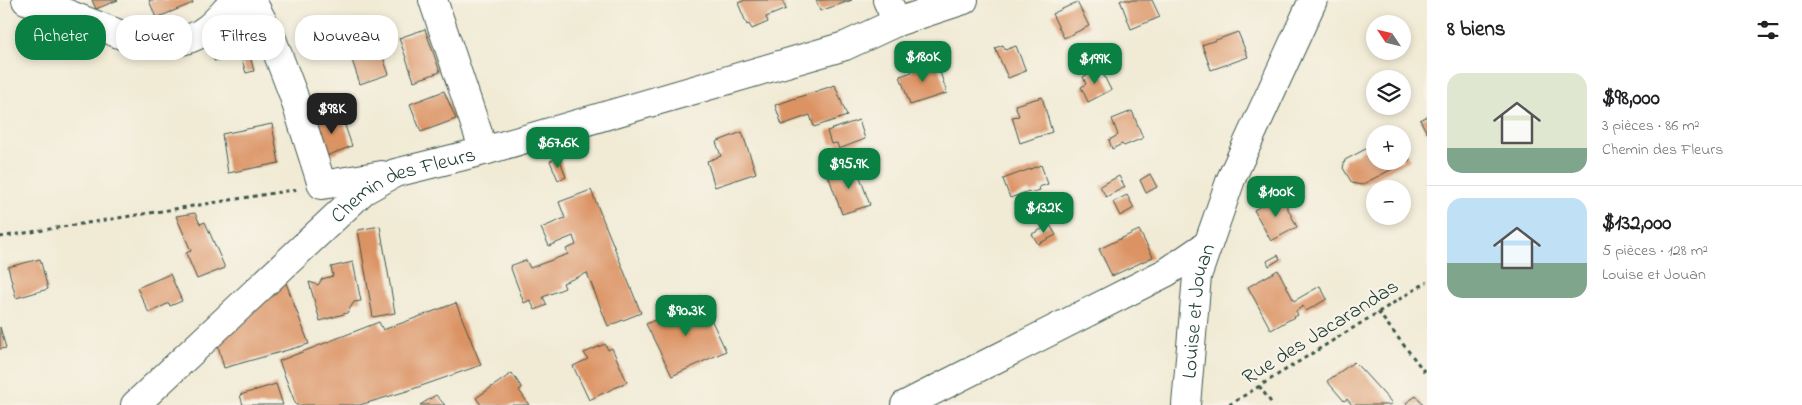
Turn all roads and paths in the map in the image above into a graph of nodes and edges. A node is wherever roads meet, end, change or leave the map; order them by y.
1 (26, 0) edge
2 (236, 0) edge
3 (250, 0) edge
4 (432, 0) edge
5 (964, 0) edge
6 (1313, 0) edge
7 (892, 11) edge
8 (484, 151) junction
9 (395, 173) junction
10 (322, 185) junction
11 (0, 237) edge
12 (1208, 244) junction
13 (1427, 282) edge
14 (1378, 312) junction
15 (1427, 375) edge
16 (1259, 386) junction
17 (134, 405) edge
18 (905, 405) edge
19 (1186, 405) edge
20 (1230, 405) edge
21 (1273, 405) edge

1 - 2 street
3 - 10 street
4 - 8 street
5 - 7 street, Chemin des Fleurs
6 - 12 street, Louise et Jouan
7 - 8 street, Chemin des Fleurs
8 - 9 street, Chemin des Fleurs
9 - 10 street
9 - 17 street, Chemin des Fleurs
10 - 11 path
12 - 18 street
12 - 19 street, Louise et Jouan
13 - 14 path, Rue des Jacarandas
14 - 15 path
14 - 16 path, Rue des Jacarandas
16 - 20 path, Rue des Jacarandas
16 - 21 path

